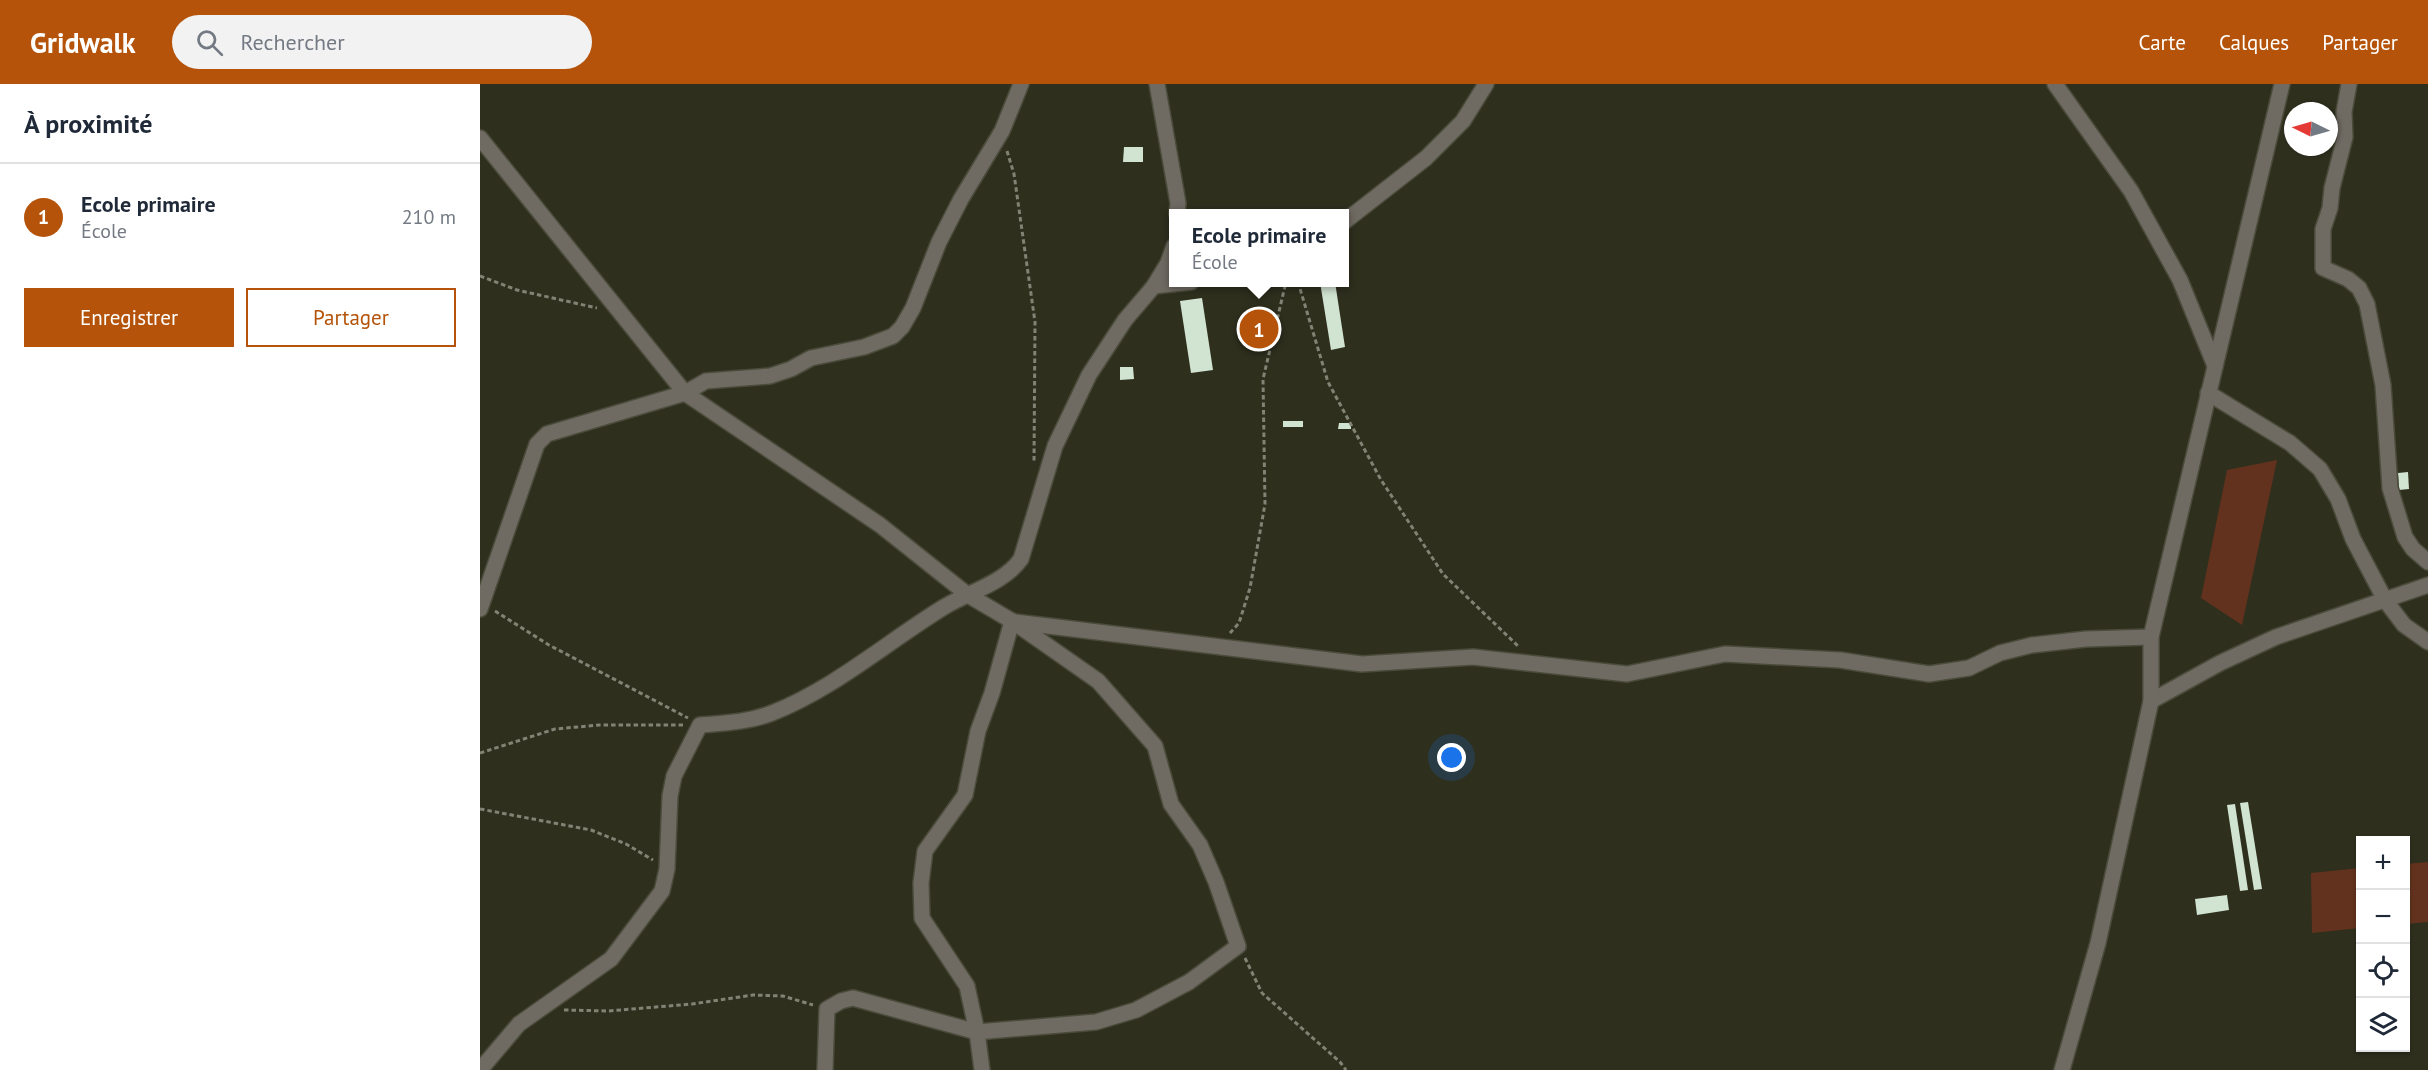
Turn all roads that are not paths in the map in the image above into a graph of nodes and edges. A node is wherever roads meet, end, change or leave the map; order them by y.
1 (1021, 84) edge
2 (1157, 84) edge
3 (1486, 84) edge
4 (2055, 84) edge
5 (2282, 84) edge
6 (2349, 84) edge
7 (480, 138) edge
8 (1177, 209) edge
9 (1349, 218) edge
10 (1169, 260) edge
11 (1169, 284) edge
12 (1154, 286) junction
13 (2215, 366) junction
14 (685, 393) junction
15 (2208, 393) junction
16 (2428, 562) edge
17 (2428, 585) edge
18 (968, 595) junction
19 (2385, 600) junction
20 (481, 606) edge
21 (1012, 621) junction
22 (2151, 637) junction
23 (2428, 642) edge
24 (2151, 701) junction
25 (977, 1032) junction
26 (480, 1070) edge
27 (825, 1070) edge
28 (982, 1070) edge
29 (2062, 1070) edge

1 - 14 street
2 - 8 street
3 - 9 street
4 - 13 street
5 - 13 street
6 - 16 street
7 - 14 street
10 - 12 street
11 - 12 street
12 - 18 street
13 - 15 street
14 - 18 street
14 - 20 street
15 - 19 street
15 - 22 street
17 - 19 street
18 - 21 street
18 - 26 street
19 - 23 street
19 - 24 street
21 - 22 street
21 - 25 street
21 - 25 street
22 - 24 street
24 - 29 street
25 - 27 street
25 - 28 street

